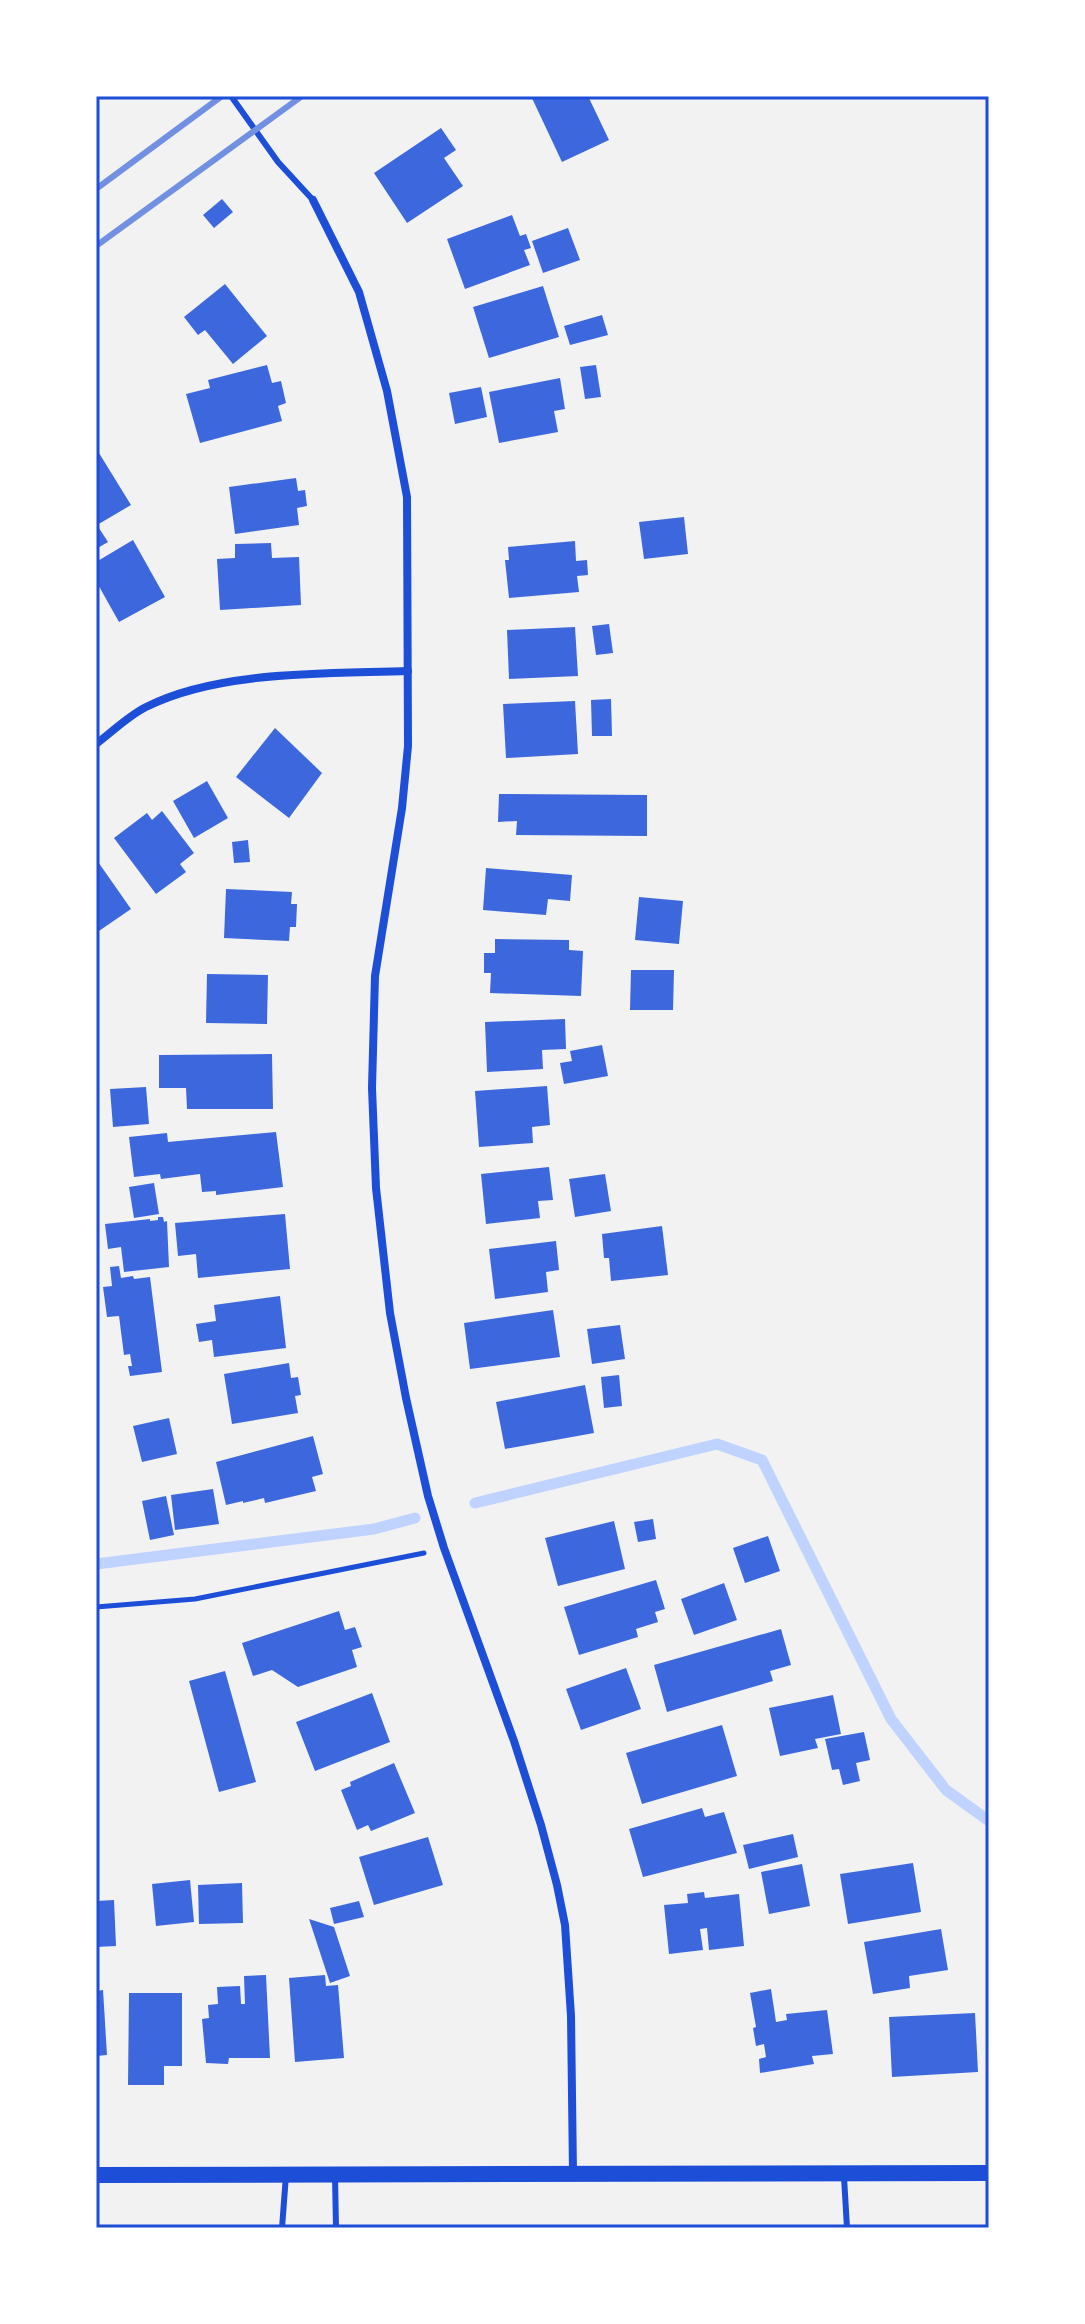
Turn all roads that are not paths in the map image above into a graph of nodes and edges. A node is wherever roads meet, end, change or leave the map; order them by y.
1 (231, 96) edge
2 (313, 200) joint
3 (408, 671) junction
4 (96, 744) edge
5 (844, 2173) junction
6 (989, 2173) edge
7 (573, 2174) junction
8 (96, 2175) edge
9 (286, 2175) junction
10 (335, 2175) junction
11 (282, 2228) edge
12 (336, 2228) edge
13 (847, 2228) edge

1 - 2 lane
2 - 3 street
3 - 4 street
3 - 7 street
5 - 6 main road
5 - 7 main road
5 - 13 lane
7 - 10 main road
8 - 9 main road
9 - 10 main road
9 - 11 lane
10 - 12 lane

